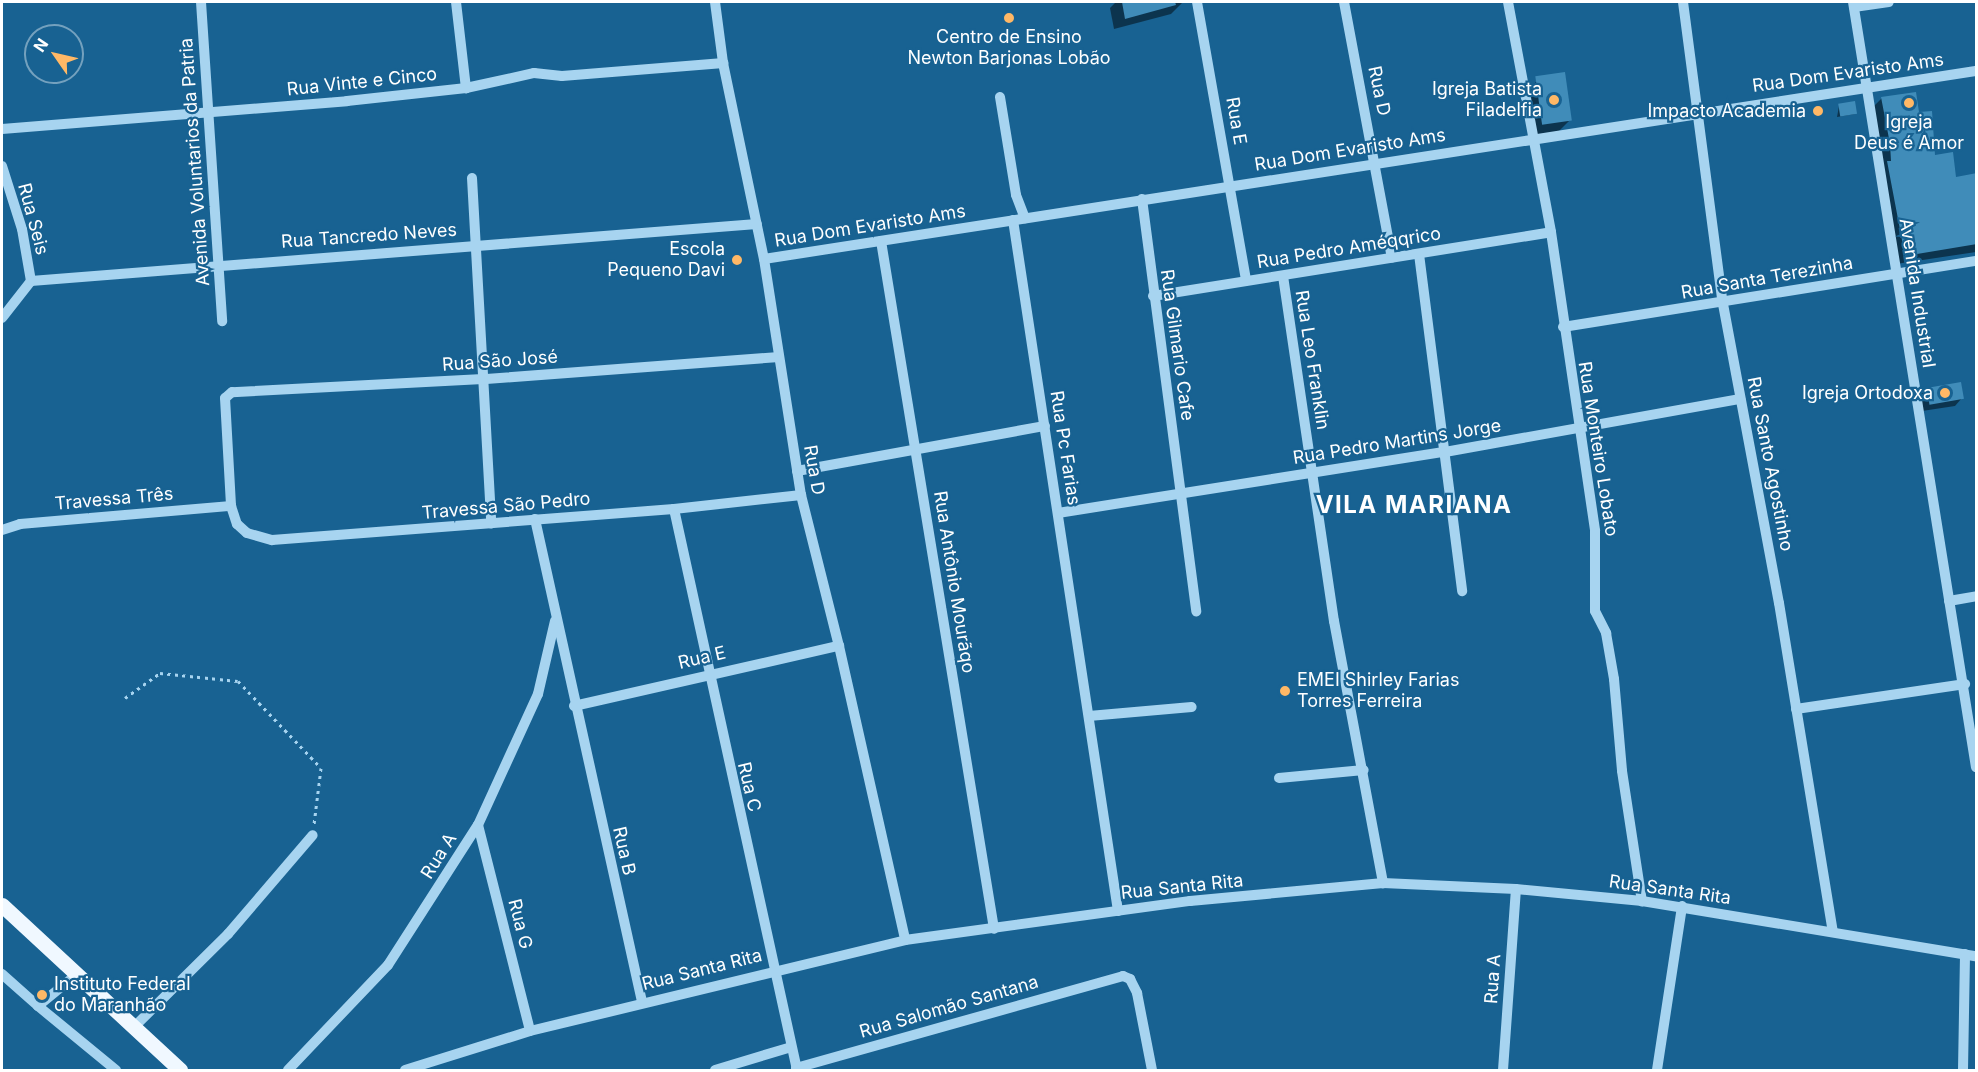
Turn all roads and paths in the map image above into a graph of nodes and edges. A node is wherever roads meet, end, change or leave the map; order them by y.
1 (201, 2) edge
2 (456, 2) edge
3 (715, 2) edge
4 (1197, 2) edge
5 (1344, 2) edge
6 (1508, 2) edge
7 (1683, 2) edge
8 (1889, 2) edge
9 (1853, 4) edge
10 (723, 63) junction
11 (1977, 71) edge
12 (1866, 86) junction
13 (466, 88) junction
14 (1000, 97) dead end
15 (1700, 112) junction
16 (208, 113) junction
17 (2, 129) edge
18 (1533, 138) junction
19 (1377, 163) junction
20 (2, 166) edge
21 (472, 178) dead end
22 (1230, 186) junction
23 (5, 193) edge
24 (1142, 200) junction
25 (1019, 219) junction
26 (757, 224) junction
27 (1551, 232) junction
28 (881, 241) junction
29 (475, 244) junction
30 (1419, 254) junction
31 (1392, 258) junction
32 (764, 259) junction
33 (1977, 261) edge
34 (217, 264) junction
35 (1896, 273) junction
36 (1283, 276) junction
37 (31, 281) junction
38 (1246, 281) junction
39 (1153, 297) junction
40 (1723, 304) junction
41 (2, 318) edge
42 (222, 321) dead end
43 (1563, 327) junction
44 (779, 357) junction
45 (483, 379) junction
46 (1740, 399) junction
47 (1045, 426) junction
48 (1580, 428) junction
49 (915, 448) junction
50 (1445, 452) junction
51 (797, 471) junction
52 (1313, 473) junction
53 (801, 495) junction
54 (1182, 495) junction
55 (231, 506) junction
56 (674, 509) junction
57 (1058, 513) junction
58 (535, 519) junction
59 (491, 523) junction
60 (2, 530) edge
61 (1462, 591) dead end
62 (1977, 596) edge
63 (1950, 601) junction
64 (1196, 611) dead end
65 (555, 621) junction
66 (839, 645) junction
67 (707, 673) junction
68 (1965, 684) junction
69 (125, 698) dead end
70 (574, 706) junction
71 (1192, 707) dead end
72 (1796, 709) junction
73 (1089, 716) junction
74 (1977, 767) edge
75 (1364, 770) junction
76 (1280, 778) dead end
77 (478, 825) junction
78 (313, 835) joint
79 (1383, 883) junction
80 (1516, 889) junction
81 (1642, 901) junction
82 (2, 905) edge
83 (1682, 906) junction
84 (1118, 910) junction
85 (994, 929) junction
86 (1833, 931) junction
87 (905, 940) junction
88 (1965, 954) junction
89 (1977, 956) edge
90 (775, 969) junction
91 (2, 974) edge
92 (76, 975) junction
93 (642, 1002) junction
94 (38, 1006) junction
95 (133, 1028) junction
96 (530, 1031) junction
97 (791, 1047) junction
98 (796, 1069) edge
99 (116, 1071) edge
100 (180, 1071) edge
101 (288, 1071) edge
102 (405, 1071) edge
103 (715, 1071) edge
104 (1152, 1071) edge
105 (1503, 1071) edge
106 (1657, 1071) edge
107 (1963, 1071) edge

1 - 16 street, Avenida Voluntarios da Patria
2 - 13 street
3 - 10 street, Rua D
4 - 22 street, Rua E
5 - 19 street, Rua D
6 - 18 street, Rua Monteiro Lobato
7 - 15 street, Rua Santo Agostinho
8 - 9 street
9 - 12 street, Avenida Industrial
10 - 13 street, Rua Vinte e Cinco
10 - 26 street, Rua D
11 - 12 street, Rua Dom Evaristo Ams
12 - 15 street, Rua Dom Evaristo Ams
12 - 35 street, Avenida Industrial
13 - 16 street, Rua Vinte e Cinco
14 - 25 street, Rua Pc Farias
15 - 18 street, Rua Dom Evaristo Ams
15 - 40 street, Rua Santo Agostinho
16 - 17 street, Rua Vinte e Cinco
16 - 34 street, Avenida Voluntarios da Patria
18 - 19 street, Rua Dom Evaristo Ams
18 - 27 street, Rua Monteiro Lobato
19 - 22 street, Rua Dom Evaristo Ams
19 - 31 street, Rua D
20 - 23 street, Rua Seis
21 - 29 street
22 - 24 street, Rua Dom Evaristo Ams
22 - 38 street, Rua E
23 - 37 street, Rua Seis
24 - 25 street, Rua Dom Evaristo Ams
24 - 39 street, Rua Gilmario Cafe
25 - 28 street, Rua Dom Evaristo Ams
25 - 47 street, Rua Pc Farias
26 - 29 street, Rua Tancredo Neves
26 - 32 street, Rua D
27 - 30 street, Rua Pedro Améqqrico
27 - 43 street, Rua Monteiro Lobato
28 - 32 street, Rua Dom Evaristo Ams
28 - 49 street, Rua Antônio Mourãqo
29 - 34 street, Rua Tancredo Neves
29 - 45 street
30 - 31 street, Rua Pedro Améqqrico
30 - 50 street
31 - 36 street, Rua Pedro Améqqrico
32 - 44 street, Rua D
33 - 35 street, Rua Santa Terezinha
34 - 37 street, Rua Tancredo Neves
34 - 42 street, Avenida Voluntarios da Patria
35 - 40 street, Rua Santa Terezinha
35 - 63 street, Avenida Industrial
36 - 38 street, Rua Pedro Améqqrico
36 - 52 street, Rua Leo Franklin
37 - 41 street
38 - 39 street, Rua Pedro Améqqrico
39 - 54 street, Rua Gilmario Cafe
40 - 43 street, Rua Santa Terezinha
40 - 46 street, Rua Santo Agostinho
43 - 48 street, Rua Monteiro Lobato
44 - 45 street, Rua São José
44 - 51 street, Rua D
45 - 55 street, Rua São José
45 - 59 street
46 - 48 street, Rua Pedro Martins Jorge
46 - 72 street, Rua Santo Agostinho
47 - 49 street
47 - 57 street, Rua Pc Farias
48 - 50 street, Rua Pedro Martins Jorge
48 - 81 street, Rua Monteiro Lobato
49 - 51 street
49 - 85 street, Rua Antônio Mourãqo
50 - 52 street, Rua Pedro Martins Jorge
50 - 61 street
51 - 53 street, Rua D
52 - 54 street, Rua Pedro Martins Jorge
52 - 75 street, Rua Leo Franklin
53 - 56 street, Travessa São Pedro
53 - 66 street, Rua D
54 - 57 street, Rua Pedro Martins Jorge
54 - 64 street, Rua Gilmario Cafe
55 - 59 street, Travessa São Pedro
55 - 60 street, Travessa Três
56 - 58 street, Travessa São Pedro
56 - 67 street, Rua C
57 - 73 street, Rua Pc Farias
58 - 59 street, Travessa São Pedro
58 - 65 street, Rua A
62 - 63 street
63 - 68 street, Avenida Industrial
65 - 70 street, Rua A
65 - 77 street, Rua A
66 - 67 street, Rua E
66 - 87 street, Rua D
67 - 70 street, Rua E
67 - 90 street, Rua C
68 - 72 street
68 - 74 street, Avenida Industrial
69 - 78 path
70 - 93 street, Rua B
71 - 73 street
72 - 86 street, Rua Santo Agostinho
73 - 84 street, Rua Pc Farias
75 - 76 street
75 - 79 street, Rua Leo Franklin
77 - 96 street, Rua G
77 - 101 street, Rua A
78 - 95 street
79 - 80 street, Rua Santa Rita
79 - 84 street, Rua Santa Rita
80 - 81 street, Rua Santa Rita
80 - 105 street, Rua A
81 - 83 street, Rua Santa Rita
82 - 92 main road
83 - 86 street, Rua Santa Rita
83 - 106 street
84 - 85 street, Rua Santa Rita
85 - 87 street, Rua Santa Rita
86 - 88 street, Rua Santa Rita
87 - 90 street, Rua Santa Rita
88 - 89 street, Rua Santa Rita
88 - 107 street
90 - 93 street, Rua Santa Rita
90 - 97 street, Rua C
91 - 94 street
92 - 94 street
92 - 95 main road
93 - 96 street, Rua Santa Rita
94 - 99 street
95 - 100 main road
96 - 102 street, Rua Santa Rita
97 - 98 street, Rua C
97 - 103 street
98 - 104 street, Rua Salomão Santana

